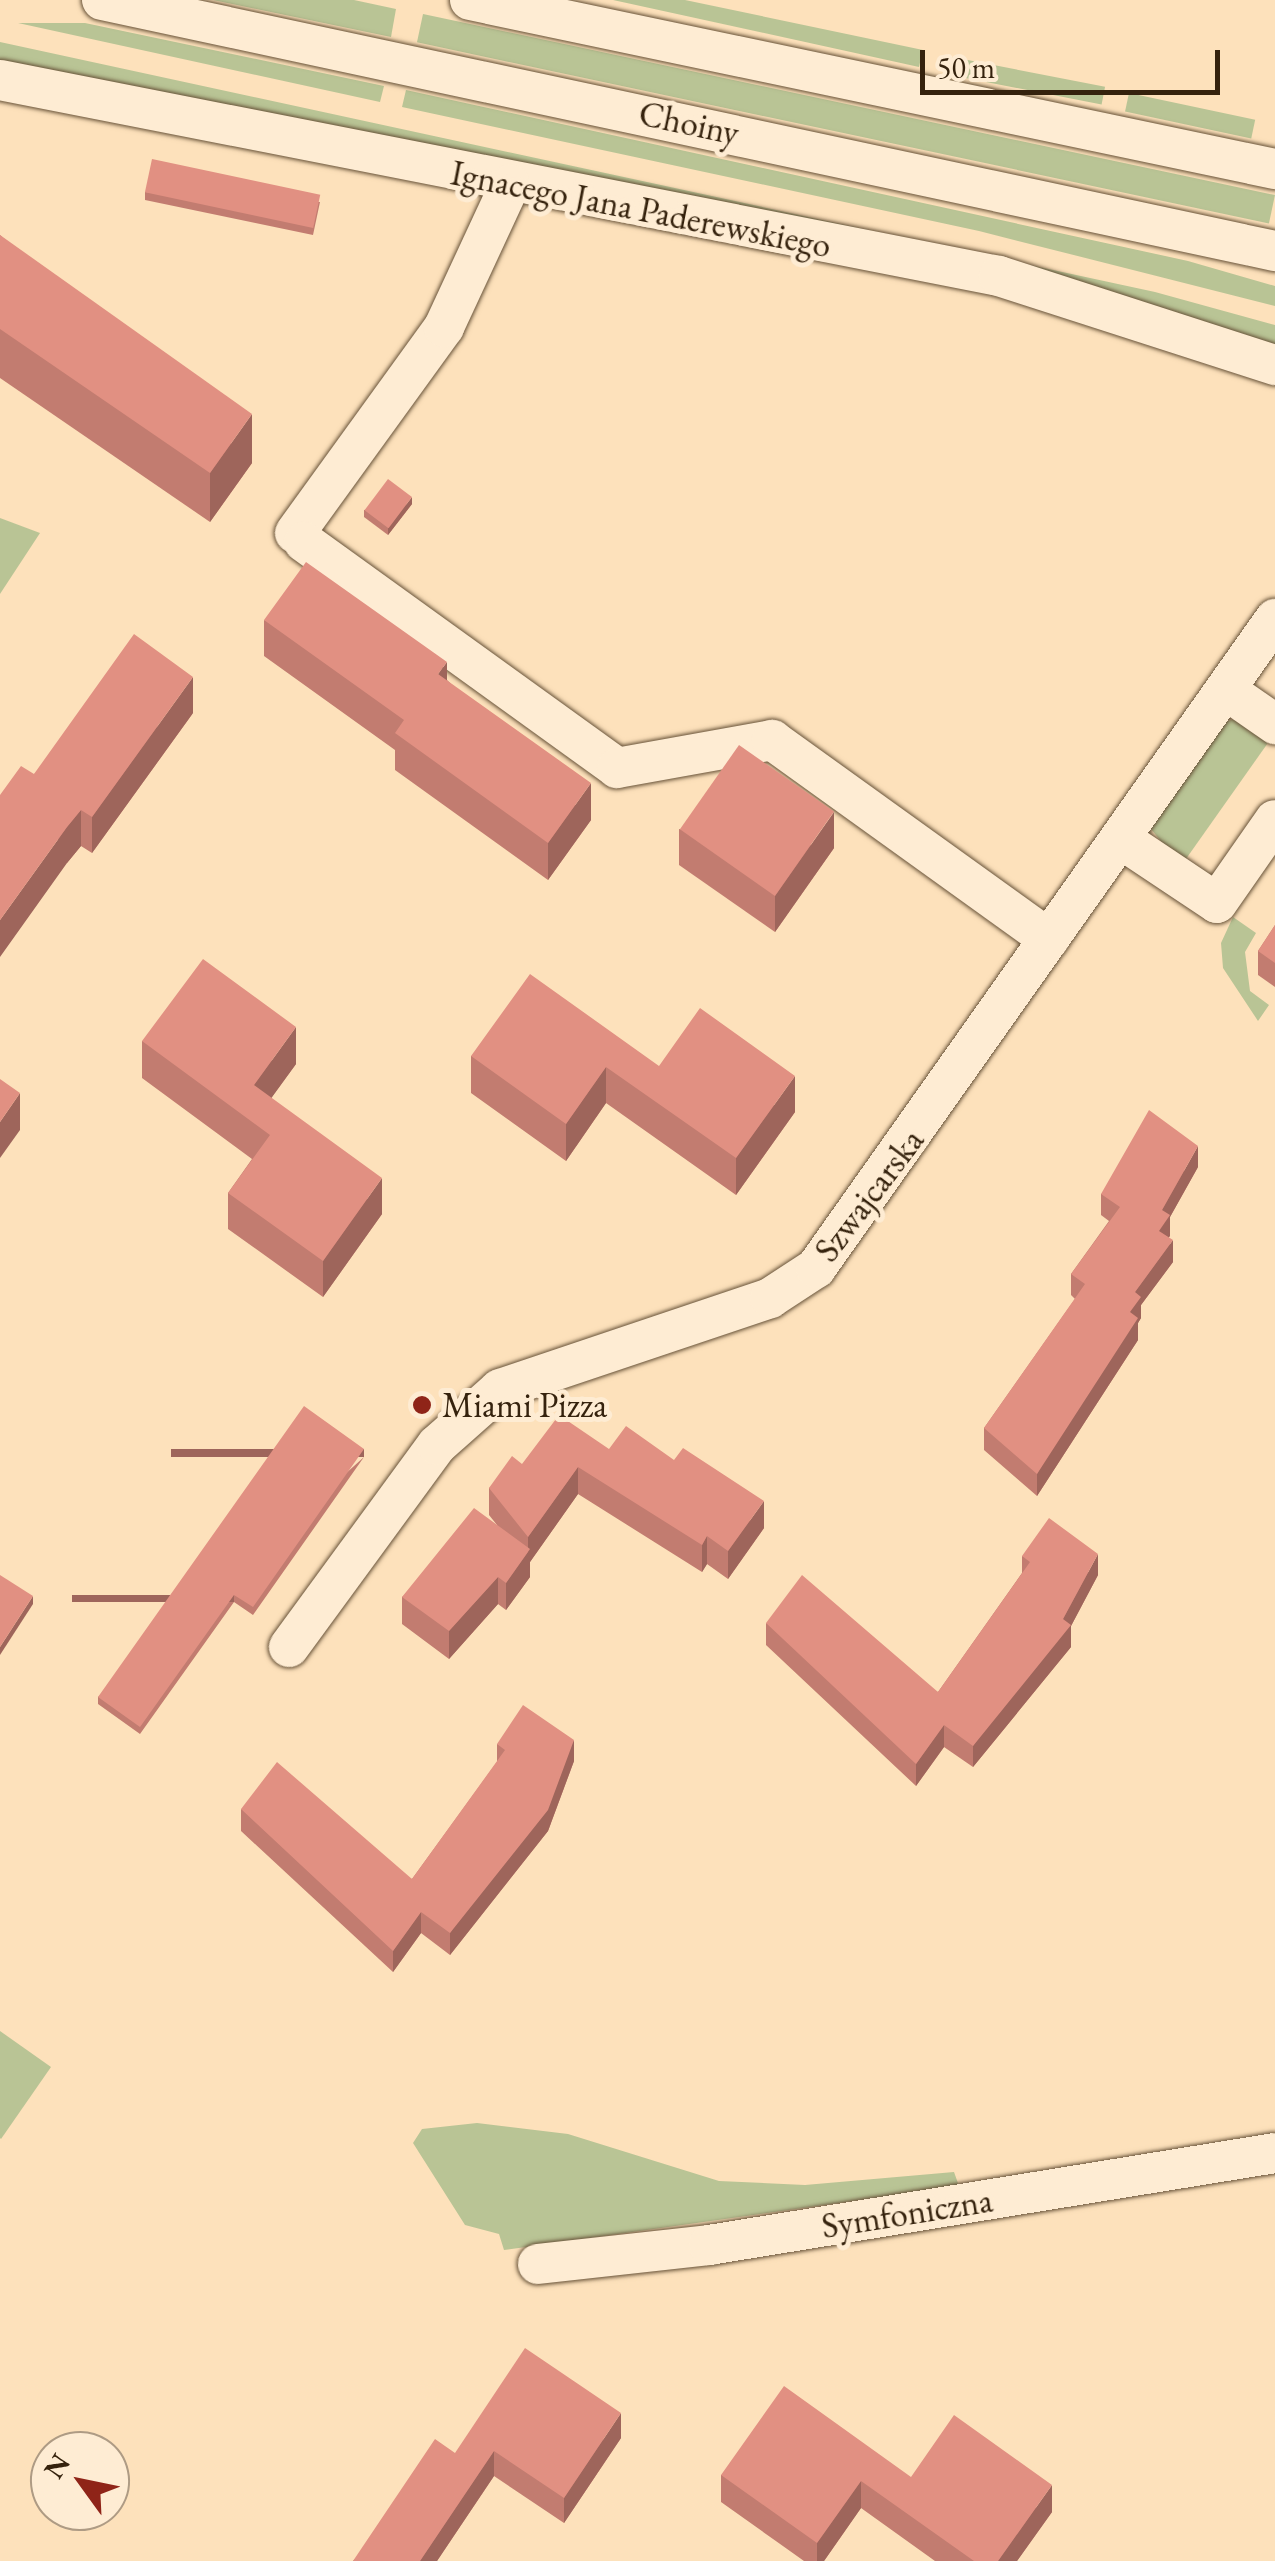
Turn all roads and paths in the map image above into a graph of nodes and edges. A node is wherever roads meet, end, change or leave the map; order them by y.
1 (102, 0) edge
2 (470, 0) edge
3 (0, 80) edge
4 (1275, 169) edge
5 (510, 185) junction
6 (1275, 251) edge
7 (1275, 365) edge
8 (1275, 620) edge
9 (1226, 690) junction
10 (1275, 724) edge
11 (1275, 820) edge
12 (1121, 839) junction
13 (1049, 940) junction
14 (289, 1648) dead end
15 (1275, 2153) edge
16 (538, 2264) dead end

1 - 6 street, Choiny
2 - 4 street
3 - 5 street, Ignacego Jana Paderewskiego
5 - 7 street, Ignacego Jana Paderewskiego
5 - 13 street
8 - 9 street, Szwajcarska
9 - 10 street
9 - 12 street, Szwajcarska
11 - 12 street
12 - 13 street, Szwajcarska
13 - 14 street, Szwajcarska
15 - 16 street, Symfoniczna

